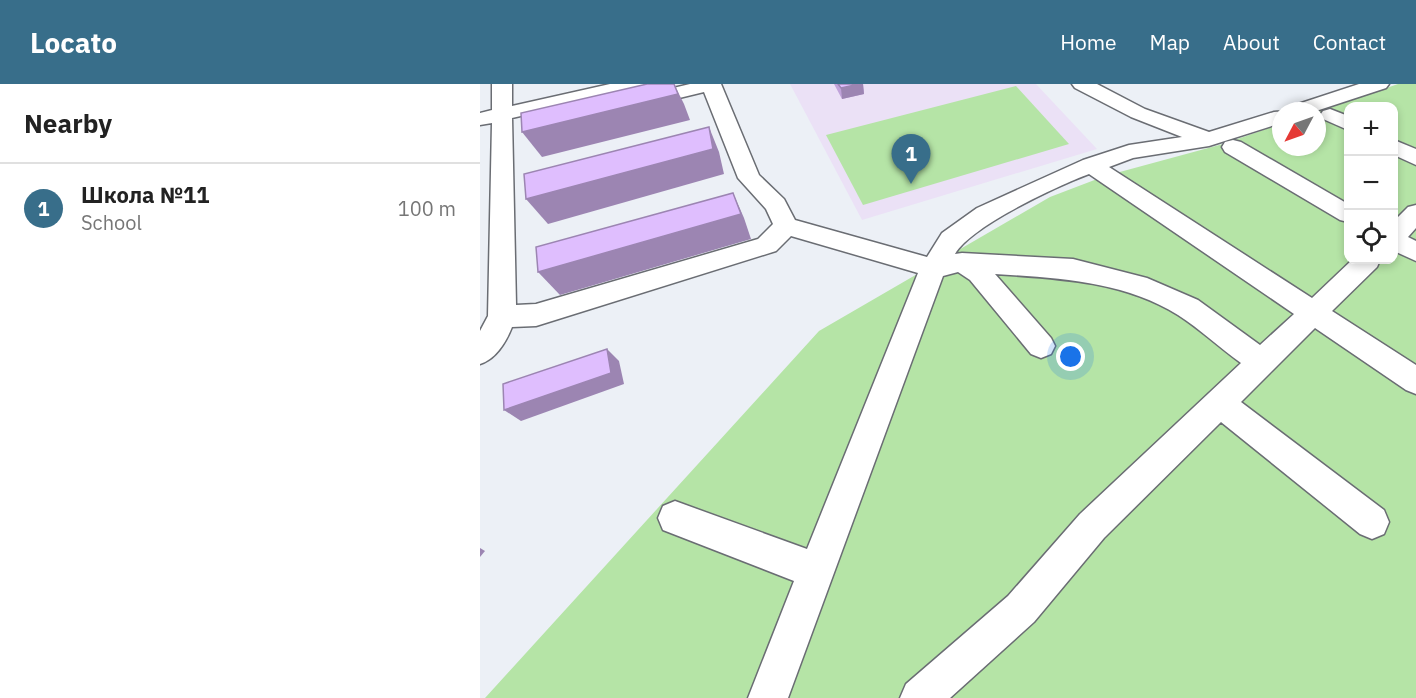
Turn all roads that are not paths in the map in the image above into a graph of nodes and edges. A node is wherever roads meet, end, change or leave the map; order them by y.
1 (501, 84) edge
2 (636, 84) edge
3 (711, 84) edge
4 (1082, 84) edge
5 (1379, 84) edge
6 (1324, 102) edge
7 (1138, 113) junction
8 (1272, 120) edge
9 (495, 122) edge
10 (1221, 143) junction
11 (1398, 149) edge
12 (1129, 152) junction
13 (1416, 158) edge
14 (1091, 165) junction
15 (499, 178) edge
16 (1344, 212) edge
17 (1416, 213) edge
18 (786, 226) junction
19 (1398, 233) edge
20 (1398, 241) edge
21 (1416, 252) edge
22 (491, 260) edge
23 (962, 262) junction
24 (1364, 264) edge
25 (933, 268) junction
26 (1312, 313) junction
27 (502, 316) junction
28 (1041, 346) dead end
29 (480, 352) edge
30 (1262, 362) junction
31 (1416, 381) edge
32 (1219, 403) junction
33 (675, 518) dead end
34 (1372, 522) dead end
35 (816, 571) junction
36 (768, 698) edge
37 (920, 698) edge

1 - 9 street
2 - 9 street
3 - 9 street
3 - 18 street
4 - 7 street
5 - 6 street
7 - 10 street
7 - 12 street
8 - 10 street
9 - 15 street
10 - 12 street
10 - 16 street
11 - 13 street
12 - 14 street
14 - 25 street
14 - 26 street
15 - 22 street
17 - 19 street
18 - 25 street
18 - 27 street
20 - 21 street
22 - 27 street
23 - 25 street
23 - 28 street
23 - 30 street
24 - 26 street
25 - 35 street
26 - 30 street
26 - 31 street
27 - 29 street
30 - 32 street
32 - 34 street
32 - 37 street
33 - 35 street
35 - 36 street

